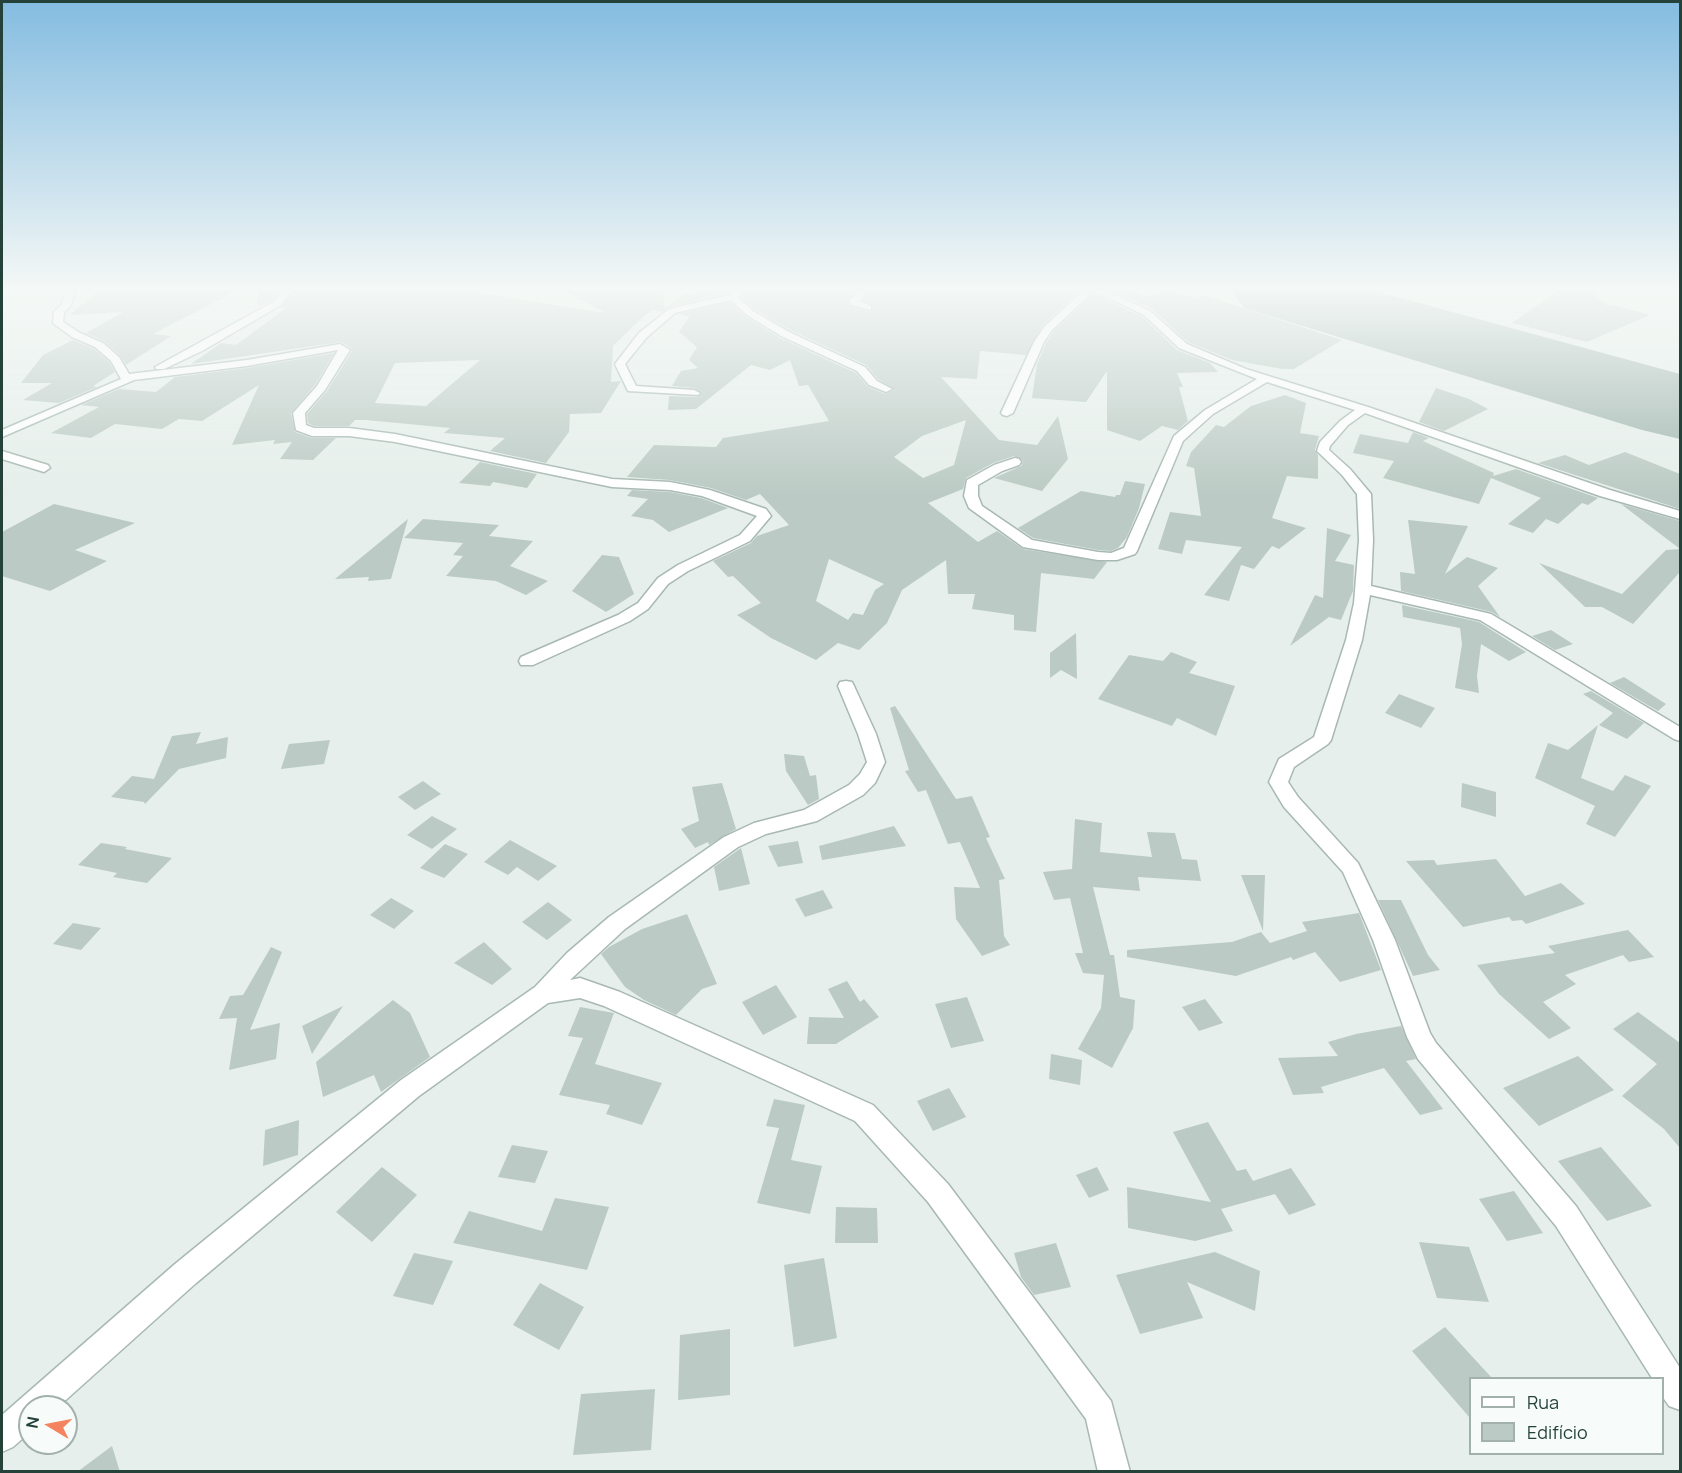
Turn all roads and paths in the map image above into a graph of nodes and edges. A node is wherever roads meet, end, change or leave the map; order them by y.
1 (115, 359) edge
2 (174, 359) edge
3 (272, 359) edge
4 (339, 359) edge
5 (624, 359) edge
6 (839, 359) edge
7 (1032, 359) edge
8 (1213, 359) edge
9 (1265, 378) junction
10 (132, 379) junction
11 (886, 389) dead end
12 (694, 393) dead end
13 (1364, 409) junction
14 (1007, 413) dead end
15 (2, 434) edge
16 (2, 455) edge
17 (1015, 462) dead end
18 (44, 468) dead end
19 (1680, 515) edge
20 (1363, 589) junction
21 (527, 661) dead end
22 (846, 686) dead end
23 (1680, 735) edge
24 (543, 993) junction
25 (49, 1395) edge
26 (1680, 1395) edge
27 (18, 1422) edge
28 (2, 1437) edge
29 (1114, 1472) edge

1 - 10 street
2 - 10 street
3 - 10 street
4 - 21 street
5 - 12 street
6 - 11 street
7 - 14 street
8 - 9 street
9 - 13 street
9 - 17 street
10 - 15 street
13 - 19 street
13 - 20 street
16 - 18 street
20 - 23 street
20 - 26 street
22 - 24 street
24 - 25 street
24 - 29 street
27 - 28 street

